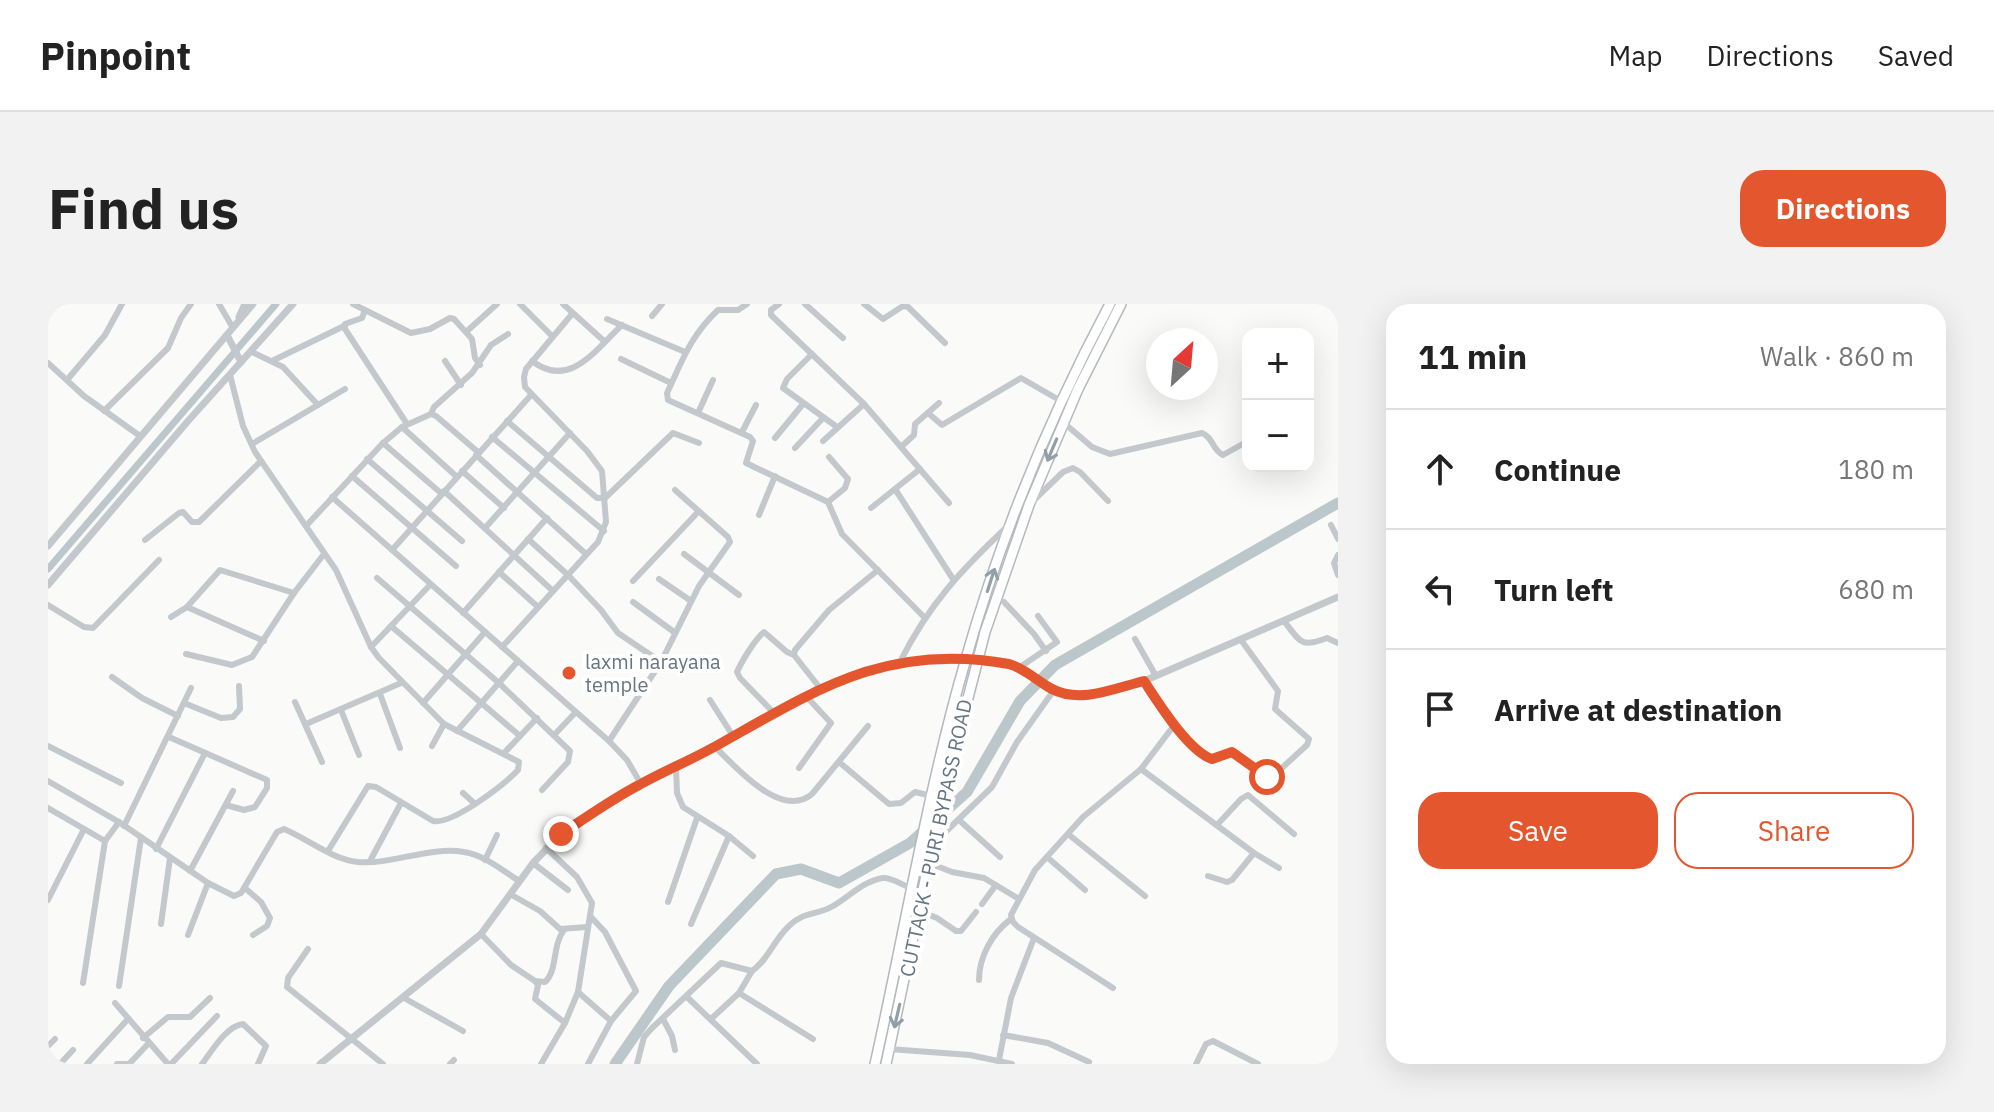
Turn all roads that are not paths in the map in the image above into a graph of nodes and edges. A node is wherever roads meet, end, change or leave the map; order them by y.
1 (122, 304) edge
2 (191, 304) edge
3 (219, 304) edge
4 (245, 304) edge
5 (253, 304) edge
6 (293, 304) edge
7 (353, 304) edge
8 (497, 304) edge
9 (520, 304) edge
10 (563, 304) edge
11 (662, 304) edge
12 (727, 304) edge
13 (747, 304) edge
14 (779, 304) edge
15 (805, 304) edge
16 (864, 304) edge
17 (1110, 304) edge
18 (1121, 304) edge
19 (365, 310) junction
20 (733, 311) junction
21 (572, 314) junction
22 (652, 316) dead end
23 (607, 319) dead end
24 (622, 325) junction
25 (344, 326) junction
26 (232, 332) junction
27 (466, 332) junction
28 (508, 334) dead end
29 (552, 336) junction
30 (843, 338) dead end
31 (604, 341) junction
32 (945, 343) dead end
33 (252, 352) junction
34 (685, 352) junction
35 (812, 354) junction
36 (621, 359) dead end
37 (240, 360) junction
38 (274, 360) junction
39 (445, 361) dead end
40 (532, 361) junction
41 (51, 364) edge
42 (480, 365) junction
43 (48, 373) edge
44 (230, 375) junction
45 (67, 380) junction
46 (713, 380) dead end
47 (671, 383) junction
48 (461, 385) junction
49 (345, 389) dead end
50 (531, 395) junction
51 (1061, 401) junction
52 (939, 403) dead end
53 (803, 404) junction
54 (864, 404) junction
55 (318, 405) junction
56 (756, 405) dead end
57 (104, 411) junction
58 (698, 413) junction
59 (431, 414) junction
60 (929, 414) junction
61 (823, 418) junction
62 (507, 421) junction
63 (1064, 423) junction
64 (404, 426) junction
65 (837, 427) junction
66 (742, 432) junction
67 (570, 433) junction
68 (140, 436) junction
69 (492, 437) junction
70 (775, 438) dead end
71 (823, 441) dead end
72 (383, 443) junction
73 (699, 443) dead end
74 (252, 444) junction
75 (1242, 444) edge
76 (901, 447) junction
77 (795, 448) dead end
78 (477, 453) junction
79 (549, 457) junction
80 (829, 457) dead end
81 (367, 459) junction
82 (261, 461) junction
83 (920, 469) junction
84 (460, 474) junction
85 (534, 474) junction
86 (352, 476) junction
87 (775, 476) junction
88 (895, 489) junction
89 (675, 490) dead end
90 (443, 492) junction
91 (519, 493) junction
92 (332, 497) junction
93 (605, 498) junction
94 (1108, 501) dead end
95 (828, 502) junction
96 (949, 503) dead end
97 (1029, 505) junction
98 (504, 508) junction
99 (871, 508) dead end
100 (427, 510) junction
101 (698, 512) junction
102 (759, 515) dead end
103 (547, 518) junction
104 (1010, 524) junction
105 (1331, 525) dead end
106 (306, 526) junction
107 (411, 528) junction
108 (485, 528) junction
109 (604, 531) junction
110 (528, 539) junction
111 (1338, 539) edge
112 (145, 540) dead end
113 (462, 541) dead end
114 (48, 546) edge
115 (392, 550) junction
116 (324, 554) junction
117 (586, 554) junction
118 (684, 554) dead end
119 (514, 555) junction
120 (1338, 555) edge
121 (159, 560) dead end
122 (456, 566) dead end
123 (878, 570) junction
124 (499, 572) junction
125 (708, 573) junction
126 (568, 575) junction
127 (1338, 575) edge
128 (377, 578) dead end
129 (659, 579) dead end
130 (953, 579) junction
131 (633, 581) dead end
132 (48, 585) edge
133 (430, 585) junction
134 (553, 591) junction
135 (294, 593) junction
136 (739, 595) dead end
137 (1336, 600) edge
138 (691, 601) junction
139 (633, 602) dead end
140 (1004, 602) dead end
141 (48, 605) edge
142 (410, 606) junction
143 (187, 607) junction
144 (538, 607) junction
145 (463, 613) junction
146 (1038, 616) dead end
147 (171, 617) dead end
148 (925, 618) junction
149 (1284, 621) junction
150 (391, 626) junction
151 (485, 632) junction
152 (674, 632) junction
153 (1135, 639) dead end
154 (1241, 640) junction
155 (264, 641) junction
156 (1338, 643) edge
157 (371, 647) junction
158 (502, 647) junction
159 (1046, 651) junction
160 (186, 654) dead end
161 (466, 655) junction
162 (794, 655) junction
163 (965, 660) junction
164 (518, 661) junction
165 (977, 661) junction
166 (661, 662) junction
167 (900, 662) junction
168 (1023, 669) junction
169 (447, 675) junction
170 (1156, 676) junction
171 (112, 677) dead end
172 (1144, 681) junction
173 (401, 683) junction
174 (499, 683) junction
175 (239, 686) dead end
176 (191, 688) dead end
177 (820, 688) junction
178 (1052, 689) junction
179 (380, 694) junction
180 (805, 695) junction
181 (710, 700) dead end
182 (295, 702) dead end
183 (184, 703) junction
184 (423, 703) junction
185 (481, 704) junction
186 (341, 710) junction
187 (773, 712) junction
188 (575, 713) junction
189 (178, 716) junction
190 (537, 718) junction
191 (306, 724) junction
192 (444, 724) junction
193 (1175, 724) junction
194 (868, 726) dead end
195 (457, 731) junction
196 (555, 734) junction
197 (520, 736) junction
198 (733, 736) junction
199 (169, 737) junction
200 (609, 741) junction
201 (48, 746) edge
202 (432, 746) dead end
203 (715, 747) junction
204 (400, 748) dead end
205 (205, 753) junction
206 (504, 753) junction
207 (359, 755) dead end
208 (322, 762) dead end
209 (839, 762) junction
210 (799, 768) dead end
211 (674, 769) junction
212 (1141, 769) junction
213 (48, 781) edge
214 (121, 783) dead end
215 (642, 783) junction
216 (542, 790) dead end
217 (233, 791) dead end
218 (463, 793) dead end
219 (932, 796) junction
220 (401, 803) junction
221 (475, 804) junction
222 (226, 805) junction
223 (48, 808) edge
224 (697, 818) junction
225 (959, 820) junction
226 (122, 824) junction
227 (1217, 825) junction
228 (84, 829) junction
229 (1068, 834) junction
230 (1294, 834) dead end
231 (497, 835) dead end
232 (729, 836) junction
233 (141, 838) junction
234 (105, 841) junction
235 (933, 844) junction
236 (546, 848) junction
237 (156, 849) junction
238 (328, 851) junction
239 (1254, 853) junction
240 (753, 856) dead end
241 (1000, 857) dead end
242 (1047, 857) junction
243 (170, 858) junction
244 (485, 860) junction
245 (370, 861) junction
246 (533, 863) junction
247 (929, 863) junction
248 (1279, 868) dead end
249 (190, 871) junction
250 (1208, 876) dead end
251 (519, 881) junction
252 (208, 883) junction
253 (996, 885) junction
254 (245, 888) junction
255 (912, 888) junction
256 (568, 890) dead end
257 (1085, 890) dead end
258 (510, 894) junction
259 (1145, 896) dead end
260 (1019, 899) junction
261 (48, 900) edge
262 (668, 902) dead end
263 (982, 904) dead end
264 (920, 911) junction
265 (976, 912) dead end
266 (590, 916) junction
267 (1011, 919) junction
268 (161, 924) dead end
269 (691, 924) dead end
270 (587, 927) junction
271 (564, 930) junction
272 (481, 934) junction
273 (188, 935) dead end
274 (253, 935) dead end
275 (1034, 938) junction
276 (308, 949) dead end
277 (752, 971) junction
278 (979, 980) dead end
279 (535, 981) junction
280 (83, 983) dead end
281 (119, 986) dead end
282 (1113, 988) dead end
283 (578, 992) junction
284 (739, 993) junction
285 (687, 997) junction
286 (210, 998) dead end
287 (404, 998) junction
288 (115, 1003) dead end
289 (217, 1016) dead end
290 (128, 1019) junction
291 (663, 1019) junction
292 (711, 1019) junction
293 (611, 1021) junction
294 (565, 1023) junction
295 (463, 1031) dead end
296 (1003, 1035) junction
297 (353, 1037) junction
298 (143, 1038) junction
299 (55, 1039) dead end
300 (813, 1039) dead end
301 (148, 1044) junction
302 (48, 1046) edge
303 (889, 1049) junction
304 (73, 1050) dead end
305 (675, 1050) dead end
306 (999, 1060) junction
307 (1089, 1062) dead end
308 (60, 1064) edge
309 (87, 1064) edge
310 (117, 1064) edge
311 (128, 1064) edge
312 (169, 1064) edge
313 (202, 1064) edge
314 (258, 1064) edge
315 (320, 1064) edge
316 (383, 1064) edge
317 (541, 1064) edge
318 (588, 1064) edge
319 (637, 1064) edge
320 (757, 1064) edge
321 (875, 1064) edge
322 (886, 1064) edge
323 (1012, 1064) edge
324 (1196, 1064) edge
325 (1258, 1064) edge

1 - 45 street
2 - 57 street
3 - 26 street
4 - 26 street
5 - 26 street
6 - 33 street
7 - 19 street
8 - 27 street
9 - 29 street
10 - 21 street
11 - 22 street
12 - 20 street
13 - 20 street
14 - 35 street
15 - 30 street
16 - 32 street
17 - 51 highway, CUTTACK - PURI BYPASS ROAD
18 - 63 highway, CUTTACK - PURI BYPASS ROAD
19 - 25 street
19 - 27 street
20 - 34 street
21 - 29 street
21 - 31 street
23 - 24 street
24 - 31 street
24 - 34 street
25 - 38 street
25 - 64 street
26 - 37 street
26 - 68 street
27 - 42 street
28 - 42 street
29 - 40 street
31 - 40 street
33 - 37 street
33 - 38 street
34 - 47 street
35 - 53 street
35 - 54 street
36 - 47 street
37 - 44 street
38 - 55 street
39 - 48 street
40 - 50 street
41 - 43 street
41 - 45 street
42 - 48 street
44 - 74 street
44 - 132 street
45 - 57 street
46 - 58 street
47 - 58 street
48 - 59 street
49 - 55 street
50 - 62 street
50 - 67 street
51 - 60 street
51 - 104 highway, CUTTACK - PURI BYPASS ROAD
52 - 60 street
53 - 61 street
53 - 70 street
54 - 65 street
54 - 76 street
55 - 74 street
56 - 66 street
57 - 68 street
58 - 66 street
59 - 64 street
59 - 78 street
60 - 76 street
61 - 65 street
61 - 77 street
62 - 69 street
62 - 79 street
63 - 75 street
63 -> 97 highway, CUTTACK - PURI BYPASS ROAD
64 - 72 street
64 - 84 street
65 - 71 street
66 - 87 street
67 - 79 street
67 - 93 street
68 - 114 street
69 - 78 street
69 - 85 street
72 - 81 street
72 - 90 street
73 - 93 street
74 - 82 street
76 - 83 street
78 - 84 street
78 - 91 street
79 - 85 street
79 - 93 street
80 - 95 street
81 - 86 street
81 - 100 street
82 - 106 street
82 - 112 street
83 - 88 street
83 - 96 street
84 - 90 street
84 - 98 street
85 - 91 street
85 - 109 street
86 - 92 street
86 - 107 street
87 - 95 street
87 - 102 street
88 - 99 street
88 - 130 street
89 - 101 street
90 - 100 street
90 - 108 street
91 - 98 street
91 - 103 street
92 - 106 street
92 - 115 street
93 - 109 street
94 - 97 street
95 - 123 street
97 - 165 highway, CUTTACK - PURI BYPASS ROAD
98 - 108 street
100 - 107 street
100 - 113 street
101 - 125 street
101 - 131 street
103 - 110 street
103 - 117 street
104 - 130 street
163 -> 104 highway, CUTTACK - PURI BYPASS ROAD
105 - 111 street
106 - 116 street
107 - 115 street
107 - 122 street
108 - 119 street
109 - 117 street
110 - 119 street
110 - 126 street
115 - 133 street
116 - 135 street
116 - 157 street
117 - 126 street
118 - 125 street
119 - 124 street
119 - 134 street
120 - 127 street
121 - 141 street
123 - 148 street
123 - 162 street
124 - 144 street
124 - 145 street
125 - 136 street
125 - 138 street
126 - 134 street
126 - 166 street
128 - 142 street
129 - 138 street
130 - 148 street
133 - 142 street
133 - 145 street
134 - 144 street
135 - 143 street
135 - 155 street
137 - 149 street
138 - 152 street
139 - 152 street
140 - 159 street
142 - 150 street
142 - 161 street
143 - 147 street
143 - 155 street
144 - 158 street
145 - 151 street
146 - 159 street
148 - 167 street
149 - 154 street
149 - 156 street
150 - 157 street
150 - 169 street
151 - 158 street
151 - 161 street
152 - 166 street
153 - 170 street
154 - 170 street
154 - 193 street
155 - 160 street
157 - 173 street
158 - 164 street
159 - 168 street
161 - 169 street
161 - 174 street
162 - 177 street
162 - 187 street
163 - 165 street
163 - 167 street
163 - 219 highway, CUTTACK - PURI BYPASS ROAD
164 - 174 street
164 - 188 street
165 - 168 street
165 - 235 highway, CUTTACK - PURI BYPASS ROAD
166 - 200 street
167 - 177 street
168 - 178 street
169 - 184 street
169 - 185 street
170 - 172 street
171 - 189 street
172 - 178 street
172 - 193 street
173 - 179 street
173 - 184 street
174 - 185 street
174 - 190 street
175 - 183 street
176 - 183 street
177 - 180 street
178 - 225 street
179 - 186 street
179 - 204 street
180 - 187 street
180 - 210 street
181 - 198 street
182 - 191 street
183 - 189 street
184 - 192 street
185 - 195 street
185 - 197 street
186 - 191 street
186 - 207 street
187 - 198 street
188 - 196 street
188 - 200 street
189 - 199 street
190 - 196 street
190 - 197 street
191 - 208 street
192 - 195 street
192 - 202 street
193 - 212 street
194 - 209 street
195 - 206 street
196 - 216 street
197 - 206 street
198 - 203 street
199 - 205 street
199 - 226 street
200 - 215 street
201 - 214 street
203 - 209 street
203 - 211 street
205 - 222 street
205 - 237 street
206 - 221 street
209 - 219 street
211 - 215 street
211 - 224 street
212 - 227 street
212 - 229 street
213 - 226 street
215 - 236 street
217 - 222 street
218 - 221 street
219 - 255 highway, CUTTACK - PURI BYPASS ROAD
220 - 221 street
220 - 238 street
220 - 245 street
222 - 249 street
223 - 228 street
224 - 232 street
224 - 262 street
225 - 235 street
225 - 241 street
226 - 233 street
226 - 234 street
227 - 230 street
227 - 239 street
228 - 234 street
228 - 261 street
229 - 242 street
229 - 259 street
231 - 244 street
232 - 240 street
232 - 269 street
233 - 237 street
233 - 281 street
234 - 280 street
235 - 247 highway, CUTTACK - PURI BYPASS ROAD
236 - 246 street
236 - 266 street
237 - 243 street
238 - 245 street
238 - 254 street
239 - 248 street
239 - 250 street
242 - 257 street
242 - 260 street
243 - 249 street
243 - 268 street
244 - 245 street
244 - 251 street
246 - 251 street
246 - 256 street
247 - 253 street
247 - 264 highway, CUTTACK - PURI BYPASS ROAD
249 - 252 street
251 - 258 street
252 - 254 street
252 - 273 street
253 - 260 street
253 - 263 street
254 - 274 street
255 - 277 street
255 - 321 highway, CUTTACK - PURI BYPASS ROAD
258 - 271 street
258 - 272 street
260 - 267 street
264 - 265 street
264 -> 303 highway, CUTTACK - PURI BYPASS ROAD
266 - 270 street
266 - 293 street
267 - 275 street
267 - 278 street
270 - 271 street
270 - 283 street
271 - 279 street
272 - 279 street
272 - 287 street
275 - 282 street
275 - 296 street
276 - 297 street
277 - 284 street
277 - 285 street
279 - 294 street
283 - 293 street
283 - 294 street
284 - 292 street
284 - 300 street
285 - 291 street
285 - 292 street
286 - 298 street
287 - 295 street
287 - 297 street
288 - 290 street
289 - 312 street
290 - 298 street
290 - 309 street
291 - 305 street
291 - 319 street
292 - 320 street
293 - 318 street
294 - 317 street
296 - 306 street
296 - 307 street
297 - 315 street
297 - 316 street
298 - 301 street
299 - 302 street
301 - 311 street
301 - 312 street
303 - 306 street
303 - 322 highway, CUTTACK - PURI BYPASS ROAD
304 - 308 street
306 - 323 street
310 - 311 street
313 - 314 street
324 - 325 street

